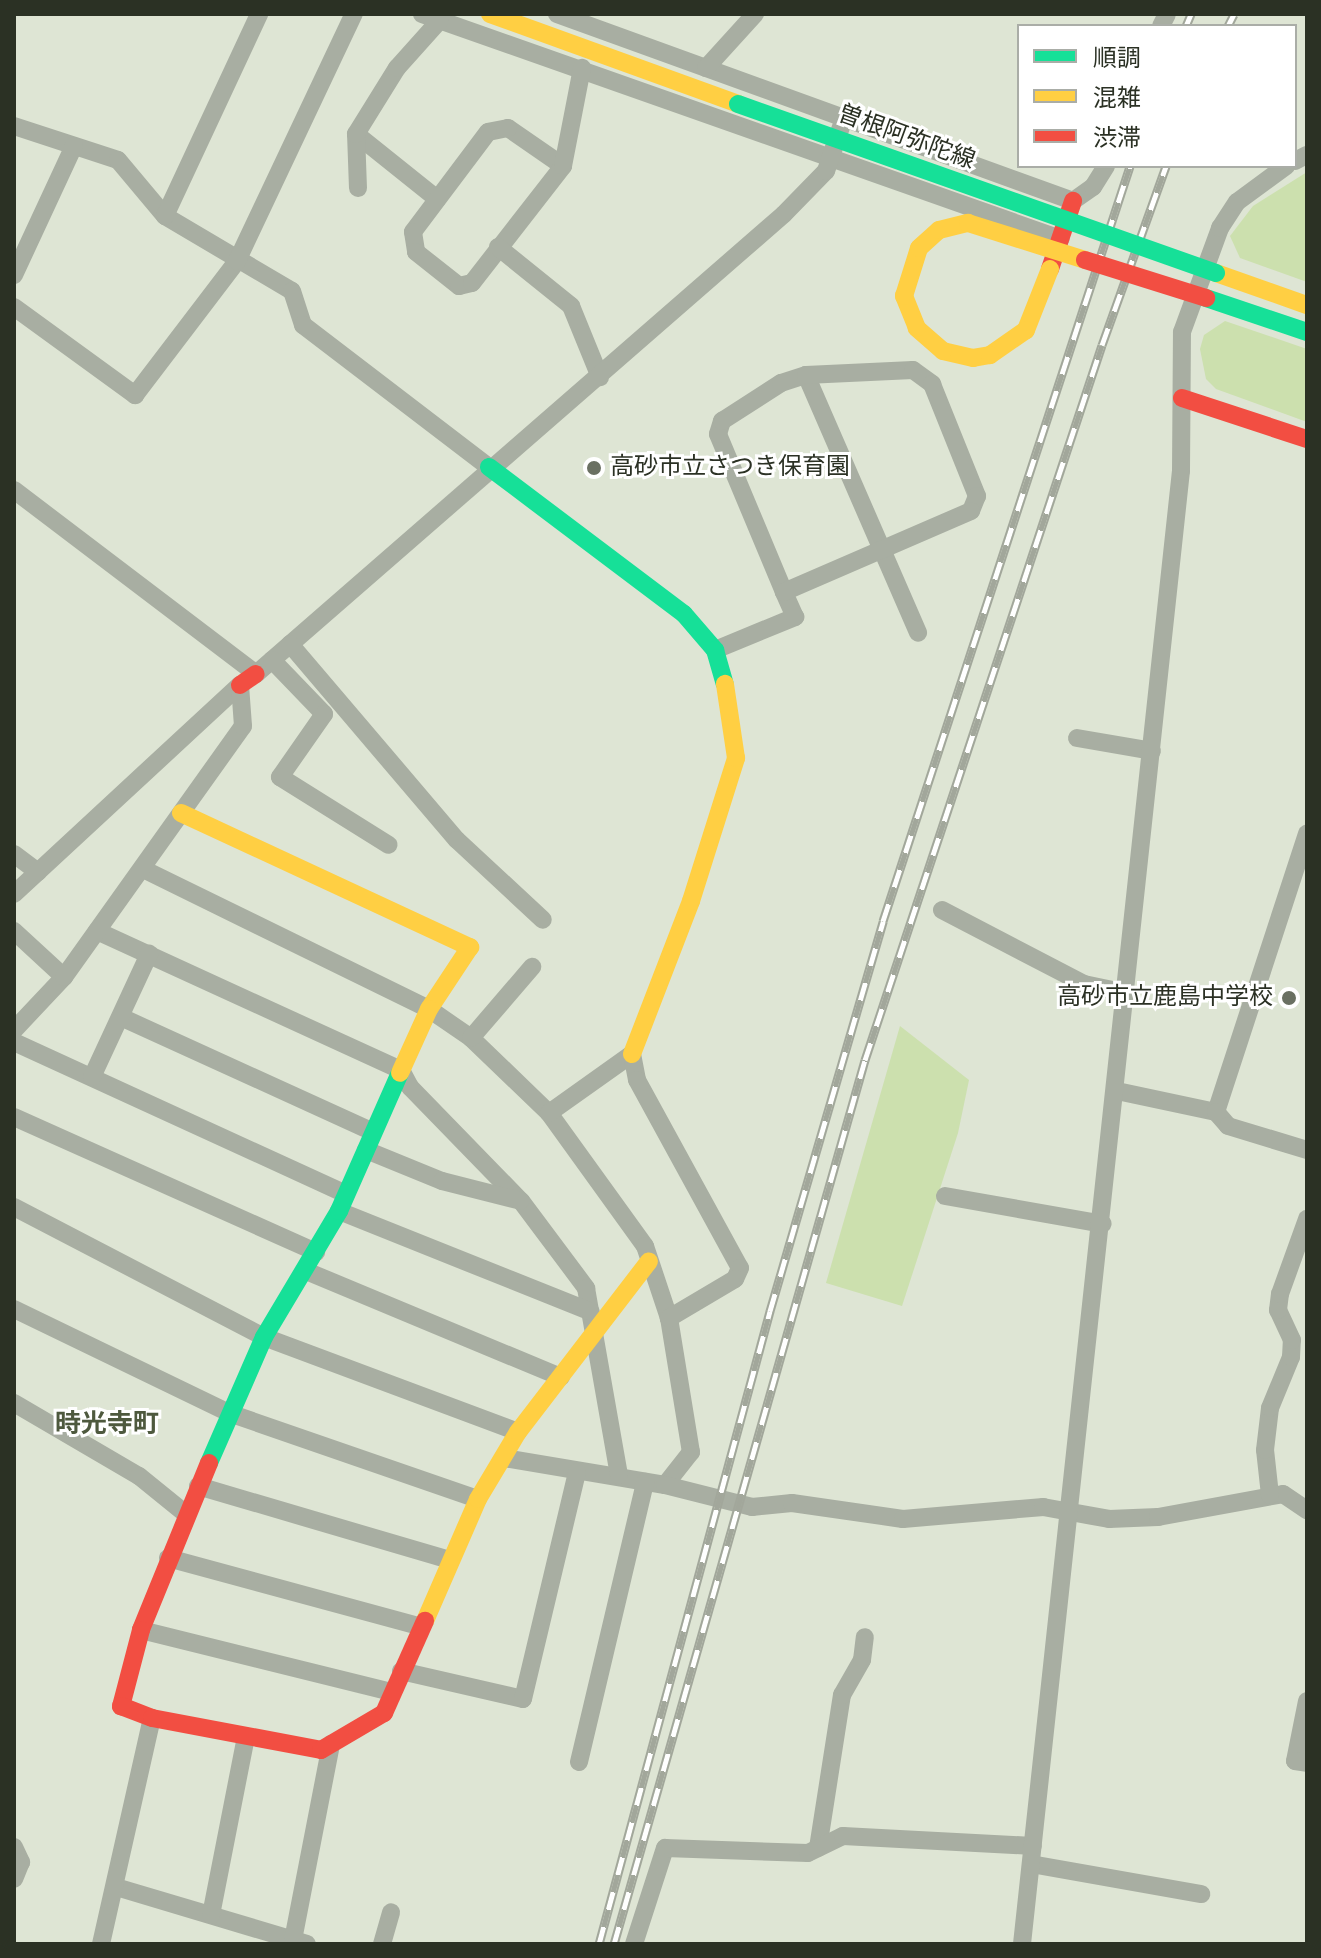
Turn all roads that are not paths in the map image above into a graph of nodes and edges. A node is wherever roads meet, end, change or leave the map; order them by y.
1 (259, 14) edge
2 (354, 14) edge
3 (422, 14) edge
4 (490, 14) edge
5 (557, 14) edge
6 (755, 14) edge
7 (440, 20) junction
8 (582, 68) junction
9 (706, 68) junction
10 (844, 118) junction
11 (14, 126) edge
12 (356, 134) junction
13 (74, 146) junction
14 (831, 155) junction
15 (563, 166) junction
16 (1105, 168) edge
17 (1283, 168) edge
18 (358, 188) dead end
19 (437, 199) junction
20 (1073, 201) junction
21 (165, 216) junction
22 (1061, 239) junction
23 (498, 247) junction
24 (237, 261) junction
25 (14, 275) edge
26 (1307, 305) edge
27 (14, 307) edge
28 (1307, 332) edge
29 (806, 375) junction
30 (600, 377) junction
31 (1182, 398) junction
32 (1307, 439) edge
33 (489, 467) junction
34 (14, 490) edge
35 (879, 550) junction
36 (784, 592) junction
37 (918, 633) dead end
38 (290, 644) junction
39 (715, 650) junction
40 (272, 660) junction
41 (256, 674) junction
42 (240, 685) junction
43 (1077, 738) dead end
44 (1152, 751) junction
45 (181, 813) junction
46 (1307, 834) edge
47 (389, 845) dead end
48 (14, 854) edge
49 (143, 869) junction
50 (38, 872) junction
51 (14, 894) edge
52 (942, 910) dead end
53 (543, 920) dead end
54 (14, 931) edge
55 (97, 931) junction
56 (149, 954) junction
57 (532, 967) dead end
58 (64, 977) junction
59 (1127, 993) junction
60 (429, 1009) junction
61 (123, 1018) junction
62 (14, 1030) edge
63 (471, 1038) junction
64 (14, 1042) edge
65 (632, 1054) junction
66 (401, 1070) junction
67 (92, 1077) junction
68 (1117, 1091) junction
69 (1216, 1112) junction
70 (549, 1113) junction
71 (14, 1117) edge
72 (373, 1132) junction
73 (366, 1150) junction
74 (1307, 1150) edge
75 (945, 1196) dead end
76 (521, 1201) junction
77 (342, 1202) junction
78 (14, 1207) edge
79 (1307, 1219) edge
80 (1103, 1224) junction
81 (316, 1252) junction
82 (649, 1261) junction
83 (306, 1271) junction
84 (14, 1309) edge
85 (591, 1312) junction
86 (669, 1318) junction
87 (595, 1333) junction
88 (264, 1337) junction
89 (561, 1377) junction
90 (14, 1403) edge
91 (229, 1413) junction
92 (518, 1432) junction
93 (503, 1458) junction
94 (577, 1472) junction
95 (619, 1475) junction
96 (645, 1482) junction
97 (665, 1485) junction
98 (198, 1486) junction
99 (1270, 1495) junction
100 (478, 1499) junction
101 (1307, 1510) edge
102 (1071, 1511) junction
103 (187, 1515) junction
104 (168, 1558) junction
105 (449, 1560) junction
106 (419, 1626) junction
107 (141, 1630) junction
108 (865, 1637) dead end
109 (401, 1671) junction
110 (392, 1692) junction
111 (1307, 1701) edge
112 (152, 1718) junction
113 (246, 1736) junction
114 (331, 1744) junction
115 (579, 1762) dead end
116 (1307, 1763) edge
117 (14, 1847) edge
118 (818, 1848) junction
119 (1032, 1855) junction
120 (14, 1879) edge
121 (116, 1887) junction
122 (1201, 1894) dead end
123 (391, 1912) dead end
124 (211, 1915) junction
125 (300, 1942) edge
126 (101, 1944) edge
127 (382, 1944) edge
128 (634, 1944) edge
129 (1022, 1944) edge

1 - 21 street
2 - 24 street
3 - 7 street
4 - 26 street, 曽根阿弥陀線, bridge
5 - 9 street
6 - 9 street
7 - 8 street
7 - 12 street
8 - 14 street
8 - 15 street
9 - 10 street
10 - 14 street
10 - 20 street
11 - 13 street
12 - 18 street
12 - 19 street
13 - 21 street
13 - 25 street
14 - 22 street
14 - 30 street
15 - 19 street
15 - 23 street
16 - 20 street
17 - 31 street
19 - 23 street
20 - 22 street
21 - 24 street
22 - 28 street, bridge
23 - 30 street
24 - 27 street
24 - 33 street
29 - 35 street
29 - 35 street
29 - 36 street
30 - 33 street
31 - 32 street
31 - 44 street
33 - 38 street
33 - 39 street
34 - 41 street
35 - 36 street
35 - 37 street
36 - 39 street
38 - 40 street
38 - 53 street
39 - 65 street
40 - 41 street
40 - 47 street
41 - 42 street
42 - 45 street
42 - 50 street
43 - 44 street
44 - 59 street
45 - 49 street
45 - 60 street
46 - 69 street
48 - 50 street
49 - 55 street
49 - 60 street
50 - 51 street
52 - 59 street
54 - 58 street
55 - 56 street
55 - 58 street
56 - 61 street
56 - 66 street
57 - 63 street
58 - 62 street
59 - 68 street
60 - 63 street
60 - 66 street
61 - 67 street
61 - 72 street
63 - 70 street
64 - 67 street
65 - 70 street
65 - 86 street
66 - 72 street
66 - 76 street
67 - 77 street
68 - 69 street
68 - 80 street
69 - 74 street
70 - 82 street
71 - 81 street
72 - 73 street
73 - 76 street
73 - 77 street
75 - 80 street
76 - 85 street
77 - 81 street
77 - 85 street
78 - 88 street
79 - 99 street
80 - 102 street
81 - 83 street
82 - 86 street
82 - 87 street
83 - 88 street
83 - 89 street
84 - 91 street
85 - 87 street
86 - 97 street
87 - 89 street
87 - 95 street
88 - 91 street
88 - 92 street
89 - 92 street
90 - 103 street
91 - 98 street
91 - 100 street
92 - 93 street
93 - 94 street
93 - 100 street
94 - 95 street
94 - 109 street
95 - 96 street
96 - 97 street
96 - 115 street
97 - 102 street
98 - 103 street
98 - 105 street
99 - 101 street
99 - 102 street
100 - 105 street
102 - 119 street
103 - 104 street
104 - 106 street
104 - 107 street
105 - 106 street
106 - 109 street
107 - 110 street
107 - 112 street
108 - 118 street
109 - 110 street
110 - 114 street
111 - 116 street
112 - 113 street
112 - 121 street
113 - 114 street
113 - 124 street
114 - 125 street
117 - 120 street
118 - 119 street
118 - 128 street
119 - 122 street
119 - 129 street
121 - 124 street
121 - 126 street
123 - 127 street
124 - 125 street

